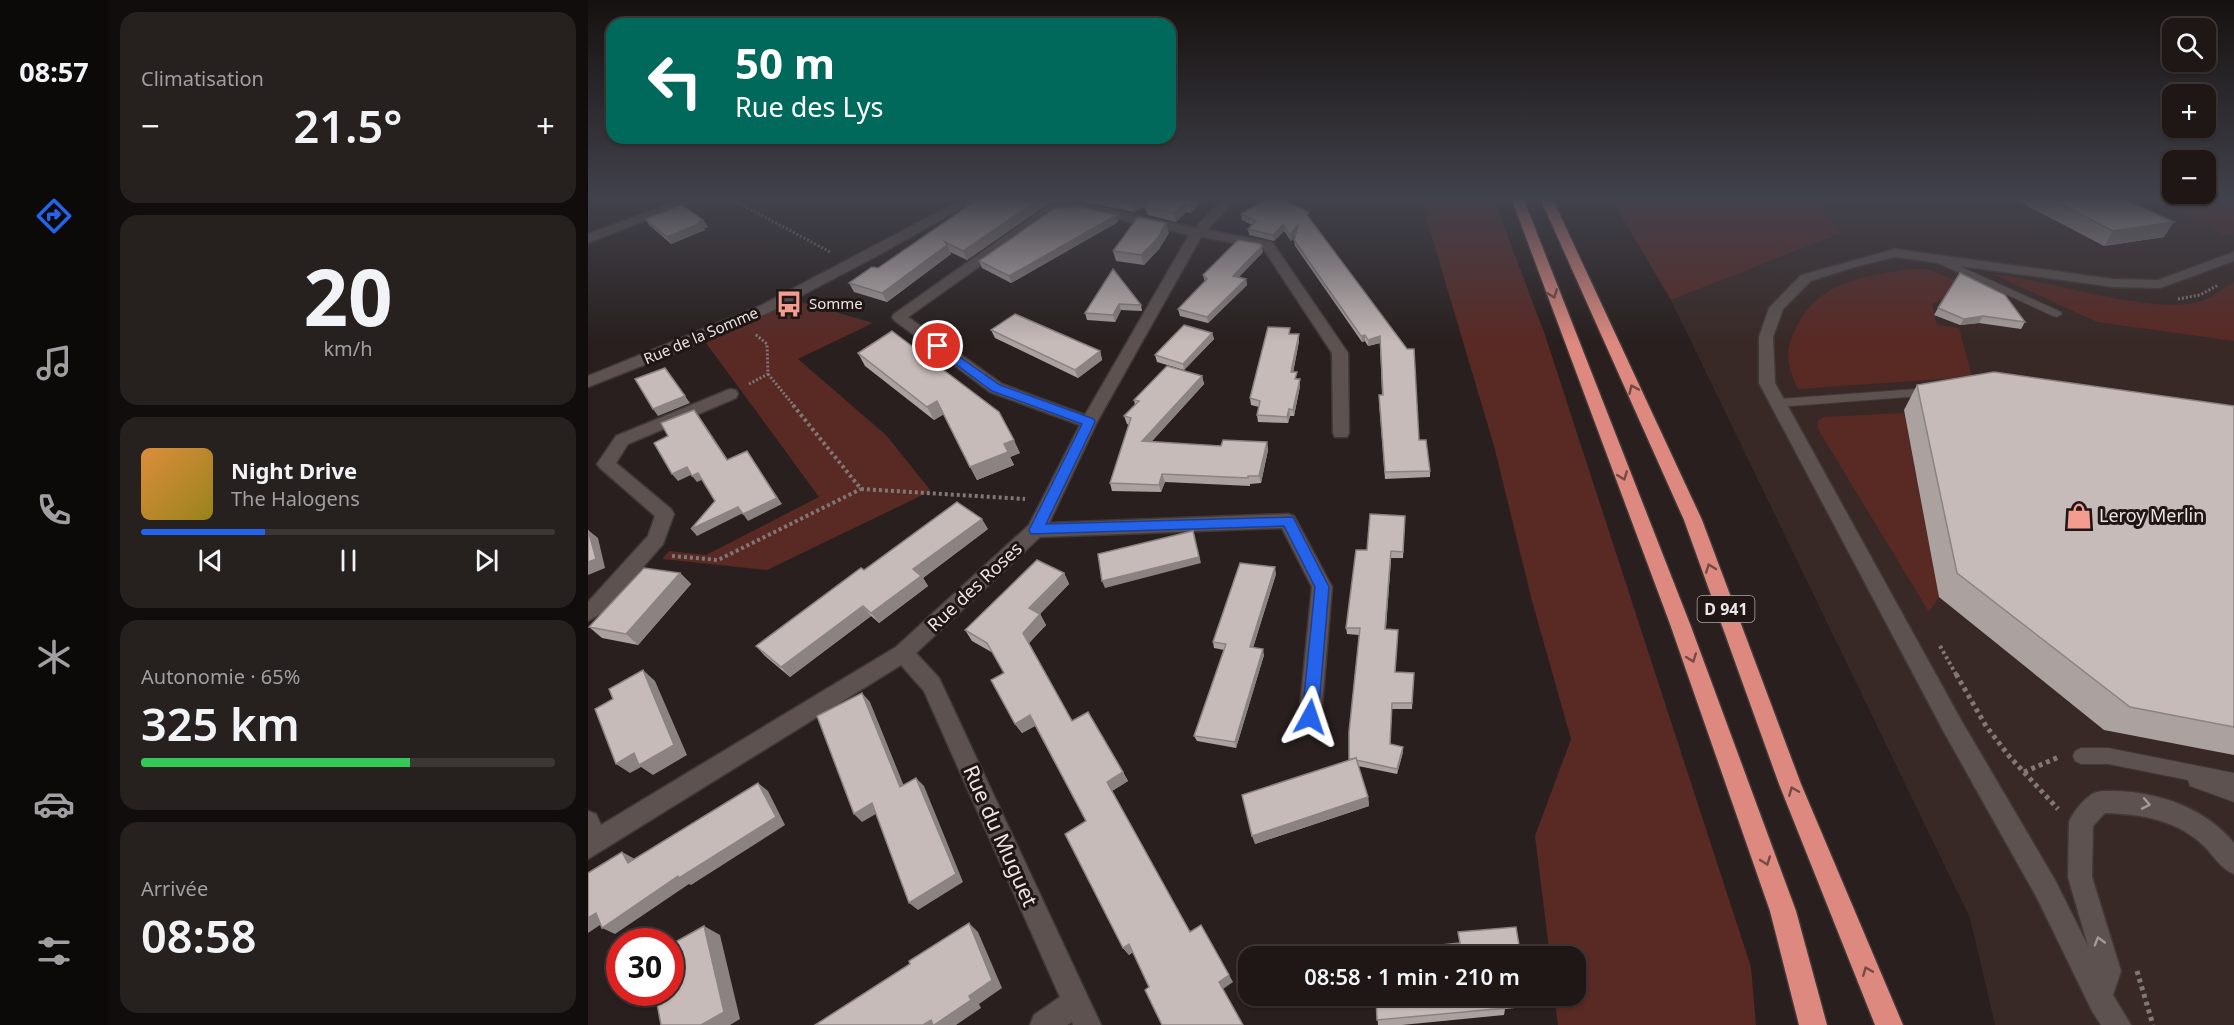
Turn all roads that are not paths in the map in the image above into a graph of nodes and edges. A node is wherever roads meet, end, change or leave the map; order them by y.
1 (882, 248) edge
2 (997, 248) edge
3 (1189, 248) edge
4 (1269, 248) edge
5 (1536, 248) edge
6 (1569, 248) edge
7 (2234, 256) edge
8 (1933, 257) junction
9 (2057, 314) dead end
10 (588, 382) edge
11 (1939, 391) edge
12 (730, 394) road end
13 (1778, 403) junction
14 (1089, 422) junction
15 (1341, 433) dead end
16 (1036, 530) junction
17 (588, 613) edge
18 (903, 653) junction
19 (1310, 717) dead end
20 (2081, 756) dead end
21 (2148, 763) junction
22 (2234, 781) edge
23 (2234, 794) edge
24 (591, 837) edge
25 (2234, 862) edge
26 (2099, 997) junction
27 (1082, 1013) edge
28 (1044, 1025) edge
29 (1814, 1025) edge
30 (1889, 1025) edge
31 (2109, 1025) edge
32 (2117, 1025) edge

1 - 10 street, Rue de la Somme
2 - 14 street
3 - 14 street, Rue des Roses
4 - 15 street
5 -> 29 highway, D 941
30 -> 6 highway, D 941
7 - 8 street
8 - 9 lane
8 - 13 street
11 - 13 lane
12 - 17 street
13 - 26 street
14 - 16 street, Rue des Roses
16 - 18 street, Rue des Roses
16 - 19 street
18 - 24 street, Rue des Roses
18 - 27 street, Rue du Muguet
20 - 21 lane
21 - 22 lane
21 - 23 lane
26 -> 25 street
26 - 31 street
26 - 32 street
27 - 28 street

